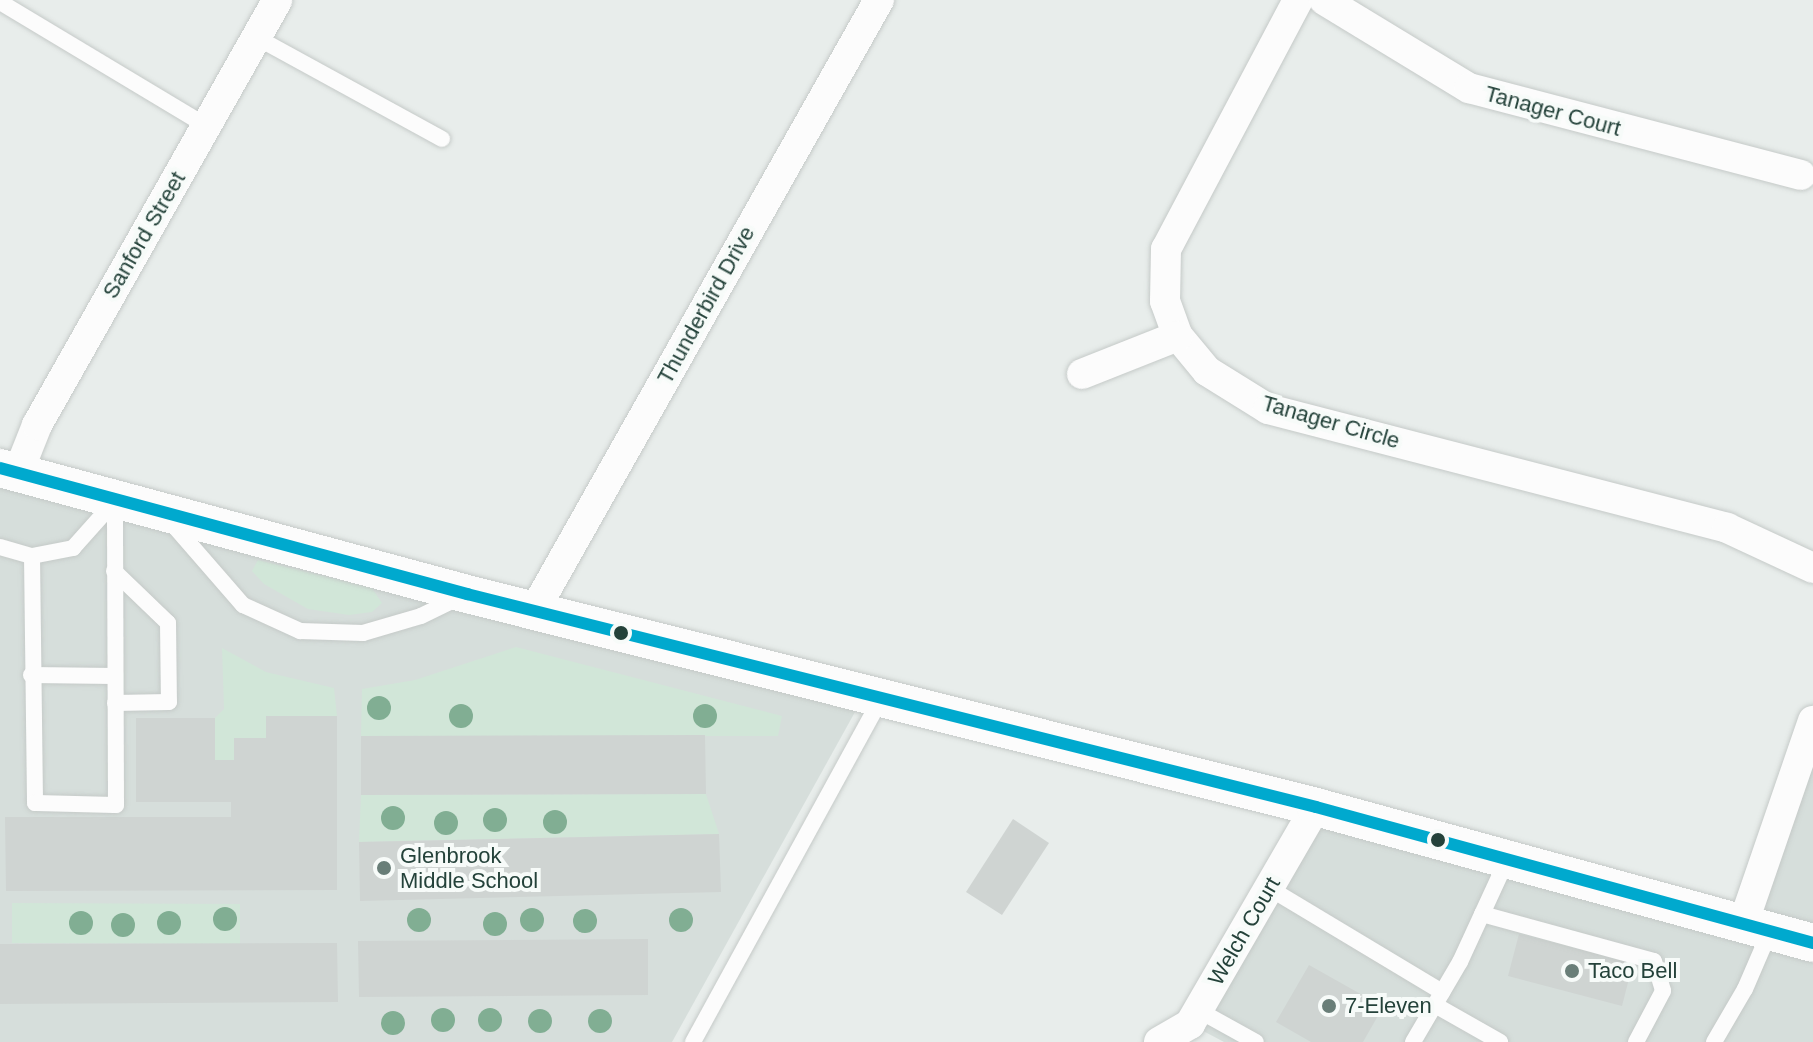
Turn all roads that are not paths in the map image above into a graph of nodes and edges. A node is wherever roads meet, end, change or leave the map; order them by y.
1 (277, 0) edge
2 (879, 0) edge
3 (1298, 0) edge
4 (1324, 0) edge
5 (0, 2) edge
6 (256, 37) junction
7 (206, 126) junction
8 (442, 139) dead end
9 (1801, 175) dead end
10 (1178, 336) junction
11 (1082, 374) dead end
12 (9, 471) edge
13 (115, 501) junction
14 (163, 513) junction
15 (0, 547) edge
16 (32, 556) junction
17 (1813, 568) edge
18 (114, 571) junction
19 (467, 594) junction
20 (534, 611) junction
21 (31, 675) junction
22 (115, 676) junction
23 (881, 698) junction
24 (115, 703) junction
25 (1813, 721) edge
26 (1316, 807) junction
27 (1507, 860) junction
28 (1269, 888) junction
29 (1482, 914) junction
30 (1756, 928) junction
31 (1813, 943) edge
32 (1438, 999) junction
33 (1198, 1010) junction
34 (693, 1042) edge
35 (1159, 1042) edge
36 (1256, 1042) edge
37 (1413, 1042) edge
38 (1500, 1042) edge
39 (1636, 1042) edge
40 (1714, 1042) edge

1 - 6 street, Sanford Street
2 - 20 street, Thunderbird Drive
3 - 10 street, Tanager Circle
4 - 9 street, Tanager Court
5 - 7 lane
6 - 7 street, Sanford Street
6 - 8 lane
7 - 12 street, Sanford Street
10 - 11 street
10 - 17 street, Tanager Circle
12 - 13 street
13 - 14 street
13 - 16 lane
13 - 18 lane
14 - 19 street
14 - 19 lane
15 - 16 lane
16 - 21 lane
18 - 22 lane
18 - 24 lane
19 - 20 street
20 - 23 street
21 - 22 lane
21 - 24 lane
22 - 24 lane
23 - 26 street
23 - 34 lane
25 - 30 street
26 - 27 street
26 - 28 street, Welch Court
27 - 29 lane
27 - 30 street
28 - 32 lane
28 - 33 street, Welch Court
29 - 32 lane
29 - 39 lane
30 - 31 street
30 - 40 lane
32 - 37 lane
32 - 38 lane
33 - 35 street, Welch Court
33 - 36 lane

